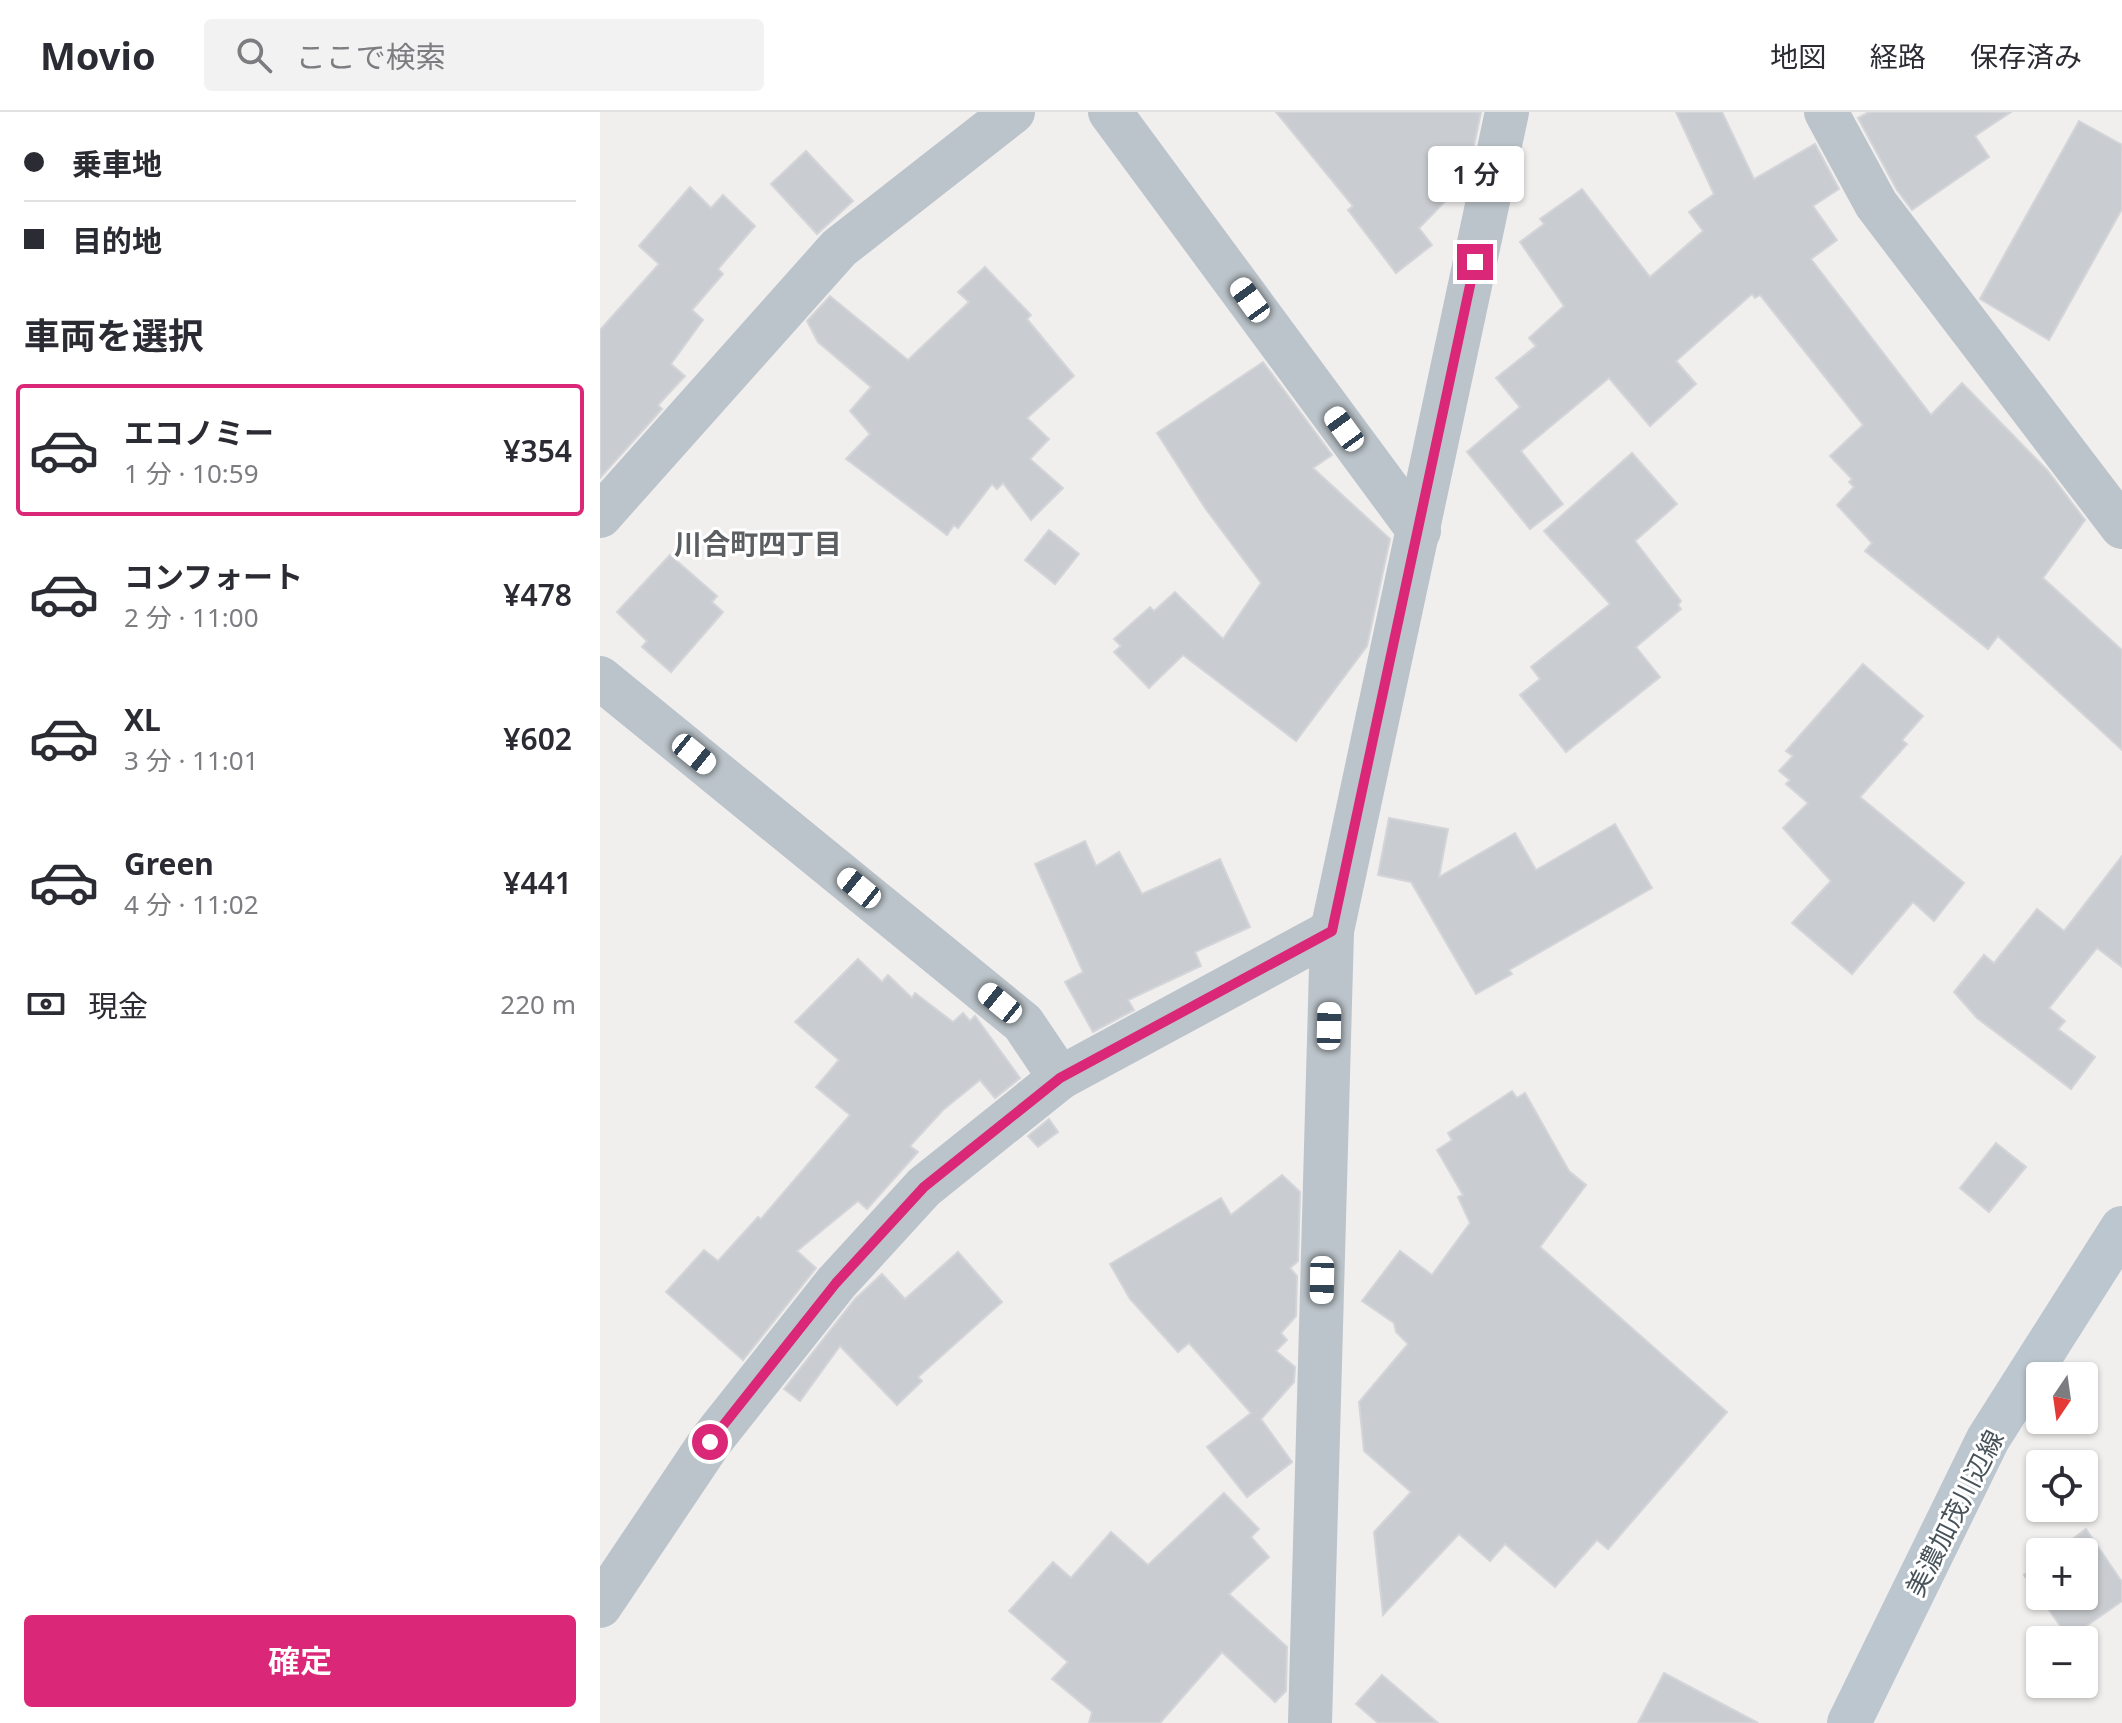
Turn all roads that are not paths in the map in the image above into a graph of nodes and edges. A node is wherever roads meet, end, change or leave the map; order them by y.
1 (1013, 112) edge
2 (1110, 112) edge
3 (1507, 112) edge
4 (1826, 112) edge
5 (600, 516) edge
6 (2122, 527) edge
7 (1419, 531) junction
8 (600, 678) edge
9 (1332, 931) junction
10 (1060, 1078) junction
11 (2122, 1228) edge
12 (600, 1606) edge
13 (1310, 1723) edge
14 (1849, 1723) edge

1 - 5 street
2 - 7 street
3 - 7 street
4 - 6 street
7 - 9 street
8 - 10 street
9 - 10 street
9 - 13 street
10 - 12 street
11 - 14 main road, 美濃加茂川辺線

